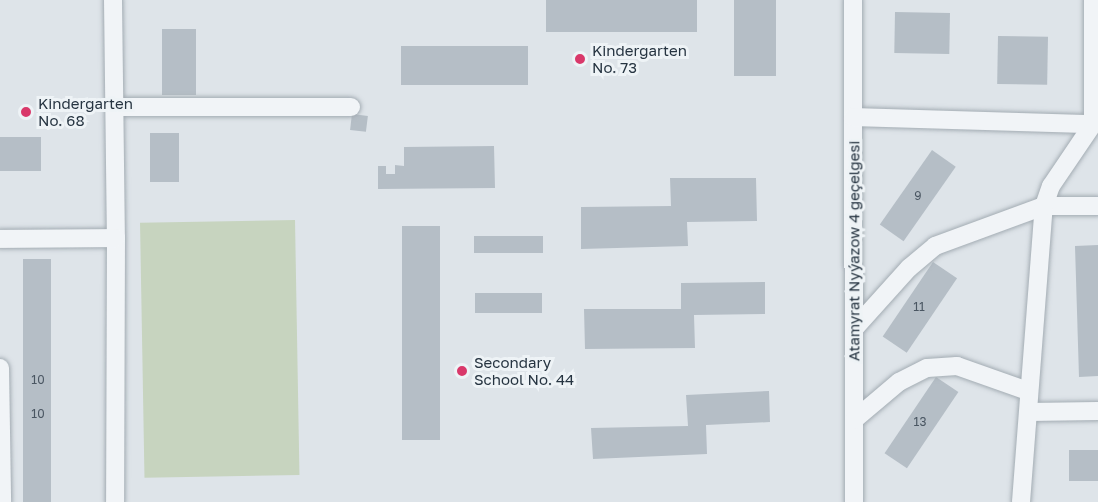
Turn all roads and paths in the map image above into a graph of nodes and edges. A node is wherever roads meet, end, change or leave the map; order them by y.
1 (113, 0) edge
2 (853, 0) edge
3 (1093, 0) edge
4 (115, 106) junction
5 (351, 107) dead end
6 (854, 117) junction
7 (1093, 124) junction
8 (1044, 206) junction
9 (1098, 206) edge
10 (116, 238) junction
11 (0, 239) edge
12 (854, 329) junction
13 (0, 368) edge
14 (1028, 391) junction
15 (1098, 411) edge
16 (1029, 412) junction
17 (854, 420) junction
18 (2, 502) edge
19 (115, 502) edge
20 (854, 502) edge
21 (1021, 502) edge

1 - 4 street
2 - 6 street, Atamyrat Nyýazow 4 geçelgesi
3 - 7 street
4 - 5 street
4 - 10 street
6 - 7 street
6 - 12 street, Atamyrat Nyýazow 4 geçelgesi
7 - 8 street
8 - 9 street
8 - 12 street
8 - 14 street
10 - 11 street
10 - 19 street
12 - 17 street, Atamyrat Nyýazow 4 geçelgesi
13 - 18 street
14 - 16 street
14 - 17 street
15 - 16 street
16 - 21 street
17 - 20 street, Atamyrat Nyýazow 4 geçelgesi

